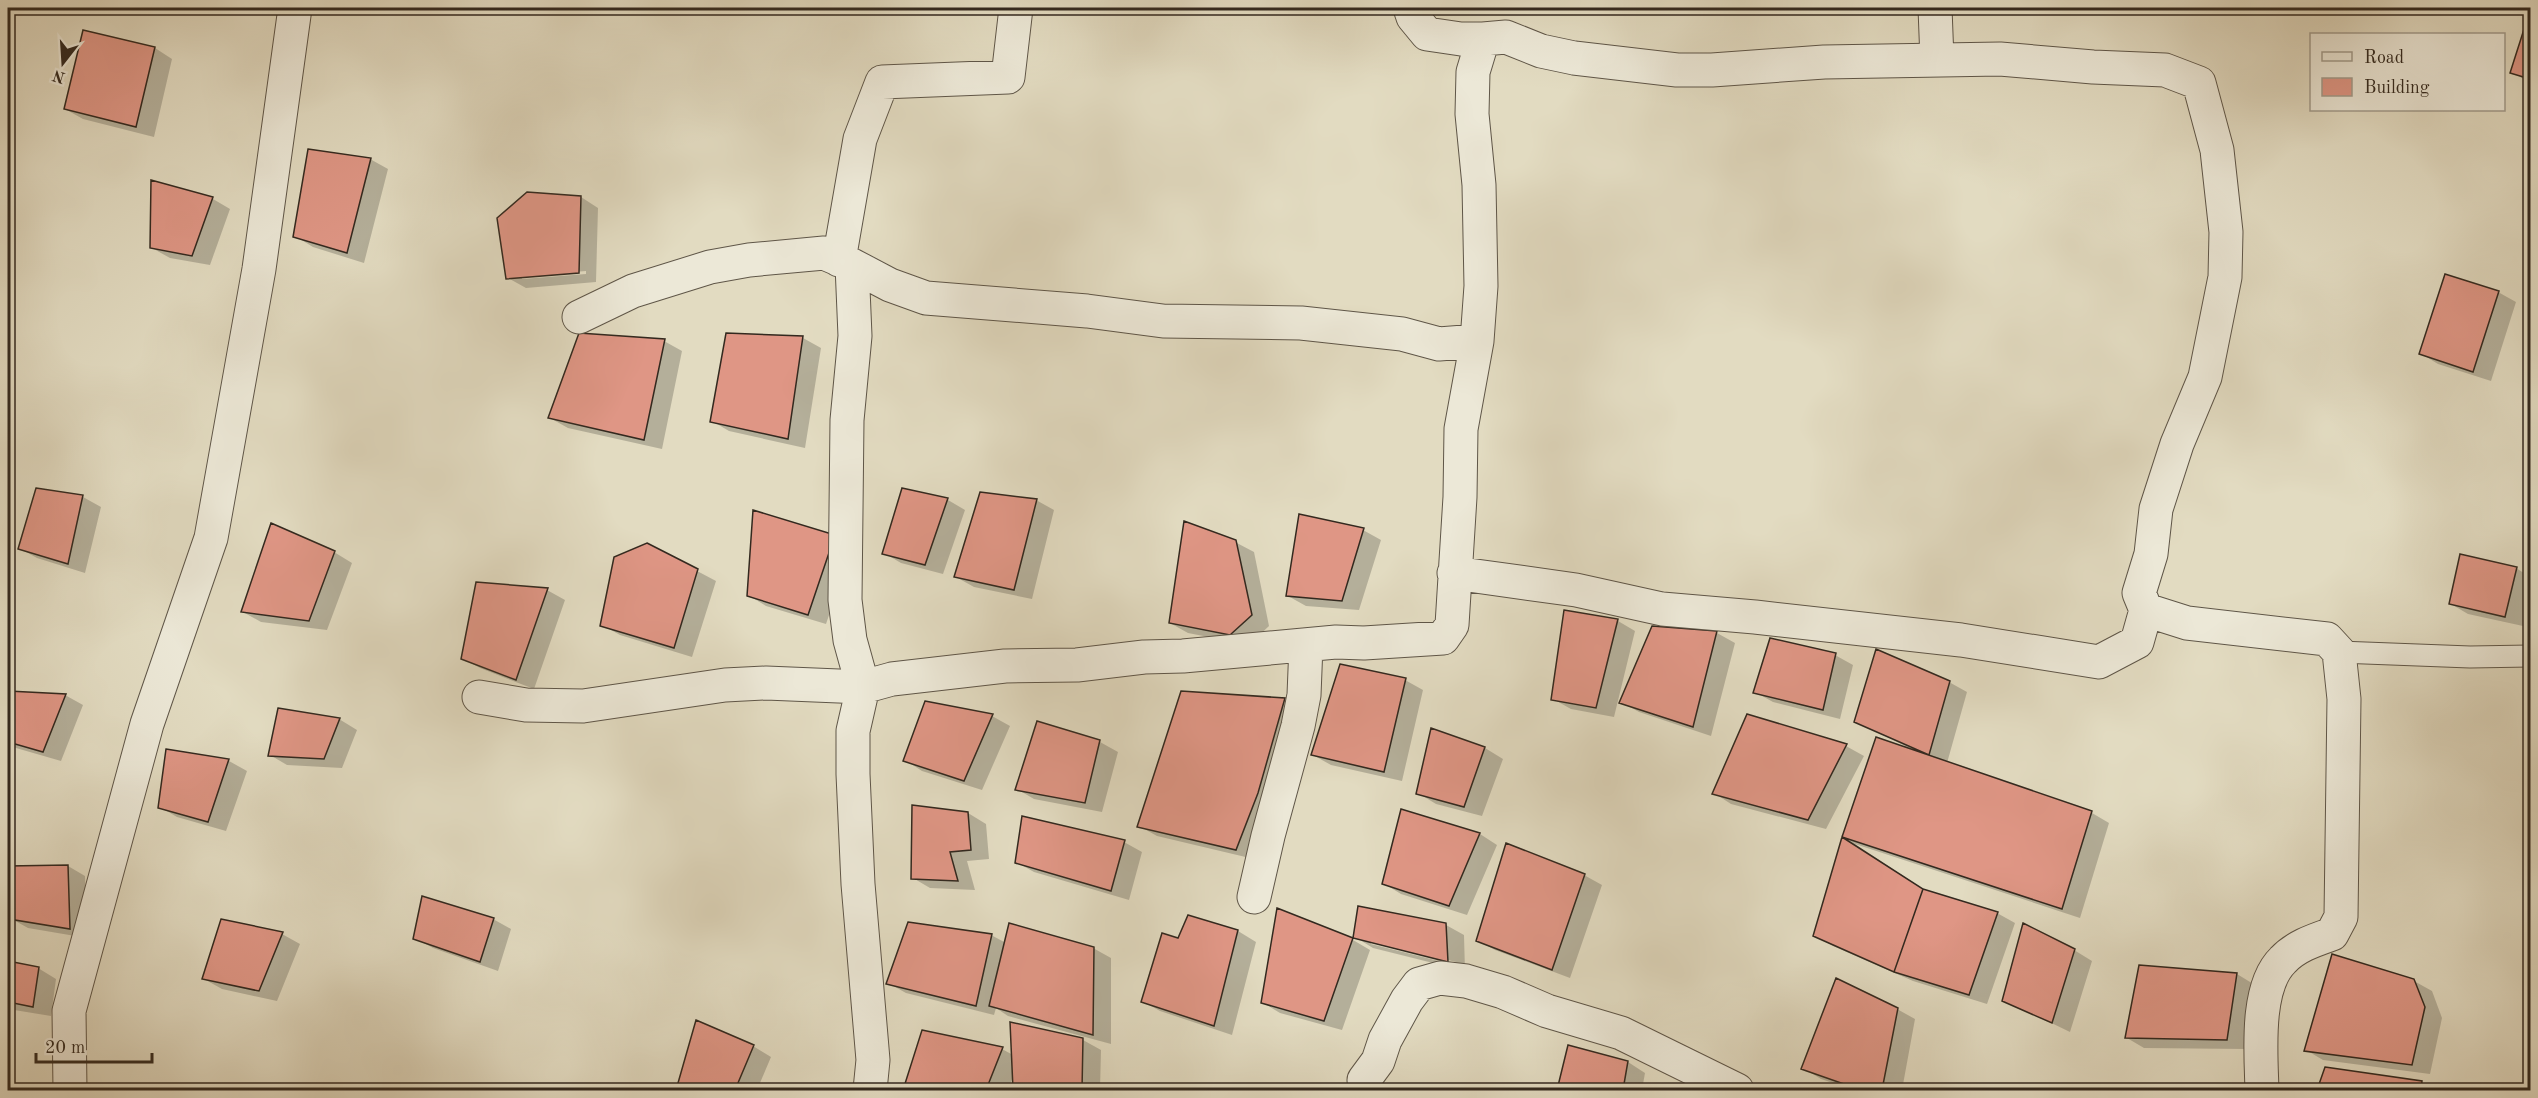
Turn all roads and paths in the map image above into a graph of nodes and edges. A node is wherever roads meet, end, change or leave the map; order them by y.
1 (295, 8) edge
2 (1016, 8) edge
3 (1410, 8) edge
4 (1935, 8) edge
5 (1483, 39) junction
6 (1937, 60) junction
7 (845, 262) junction
8 (579, 317) dead end
9 (1477, 341) junction
10 (1454, 573) junction
11 (2146, 610) junction
12 (1306, 645) junction
13 (2339, 652) junction
14 (2530, 656) edge
15 (863, 687) junction
16 (479, 697) dead end
17 (1254, 897) dead end
18 (70, 1090) edge
19 (870, 1090) edge
20 (1365, 1090) edge
21 (1737, 1090) edge
22 (2262, 1090) edge

1 - 18 street
2 - 7 street
3 - 5 street
4 - 6 street
5 - 6 street
5 - 9 street
6 - 11 street
7 - 8 street
7 - 9 street
7 - 15 street
9 - 10 street
10 - 11 street
10 - 12 street
11 - 13 street
12 - 15 street
12 - 17 street
13 - 14 lane
13 - 22 street
15 - 16 street
15 - 19 street
20 - 21 street

